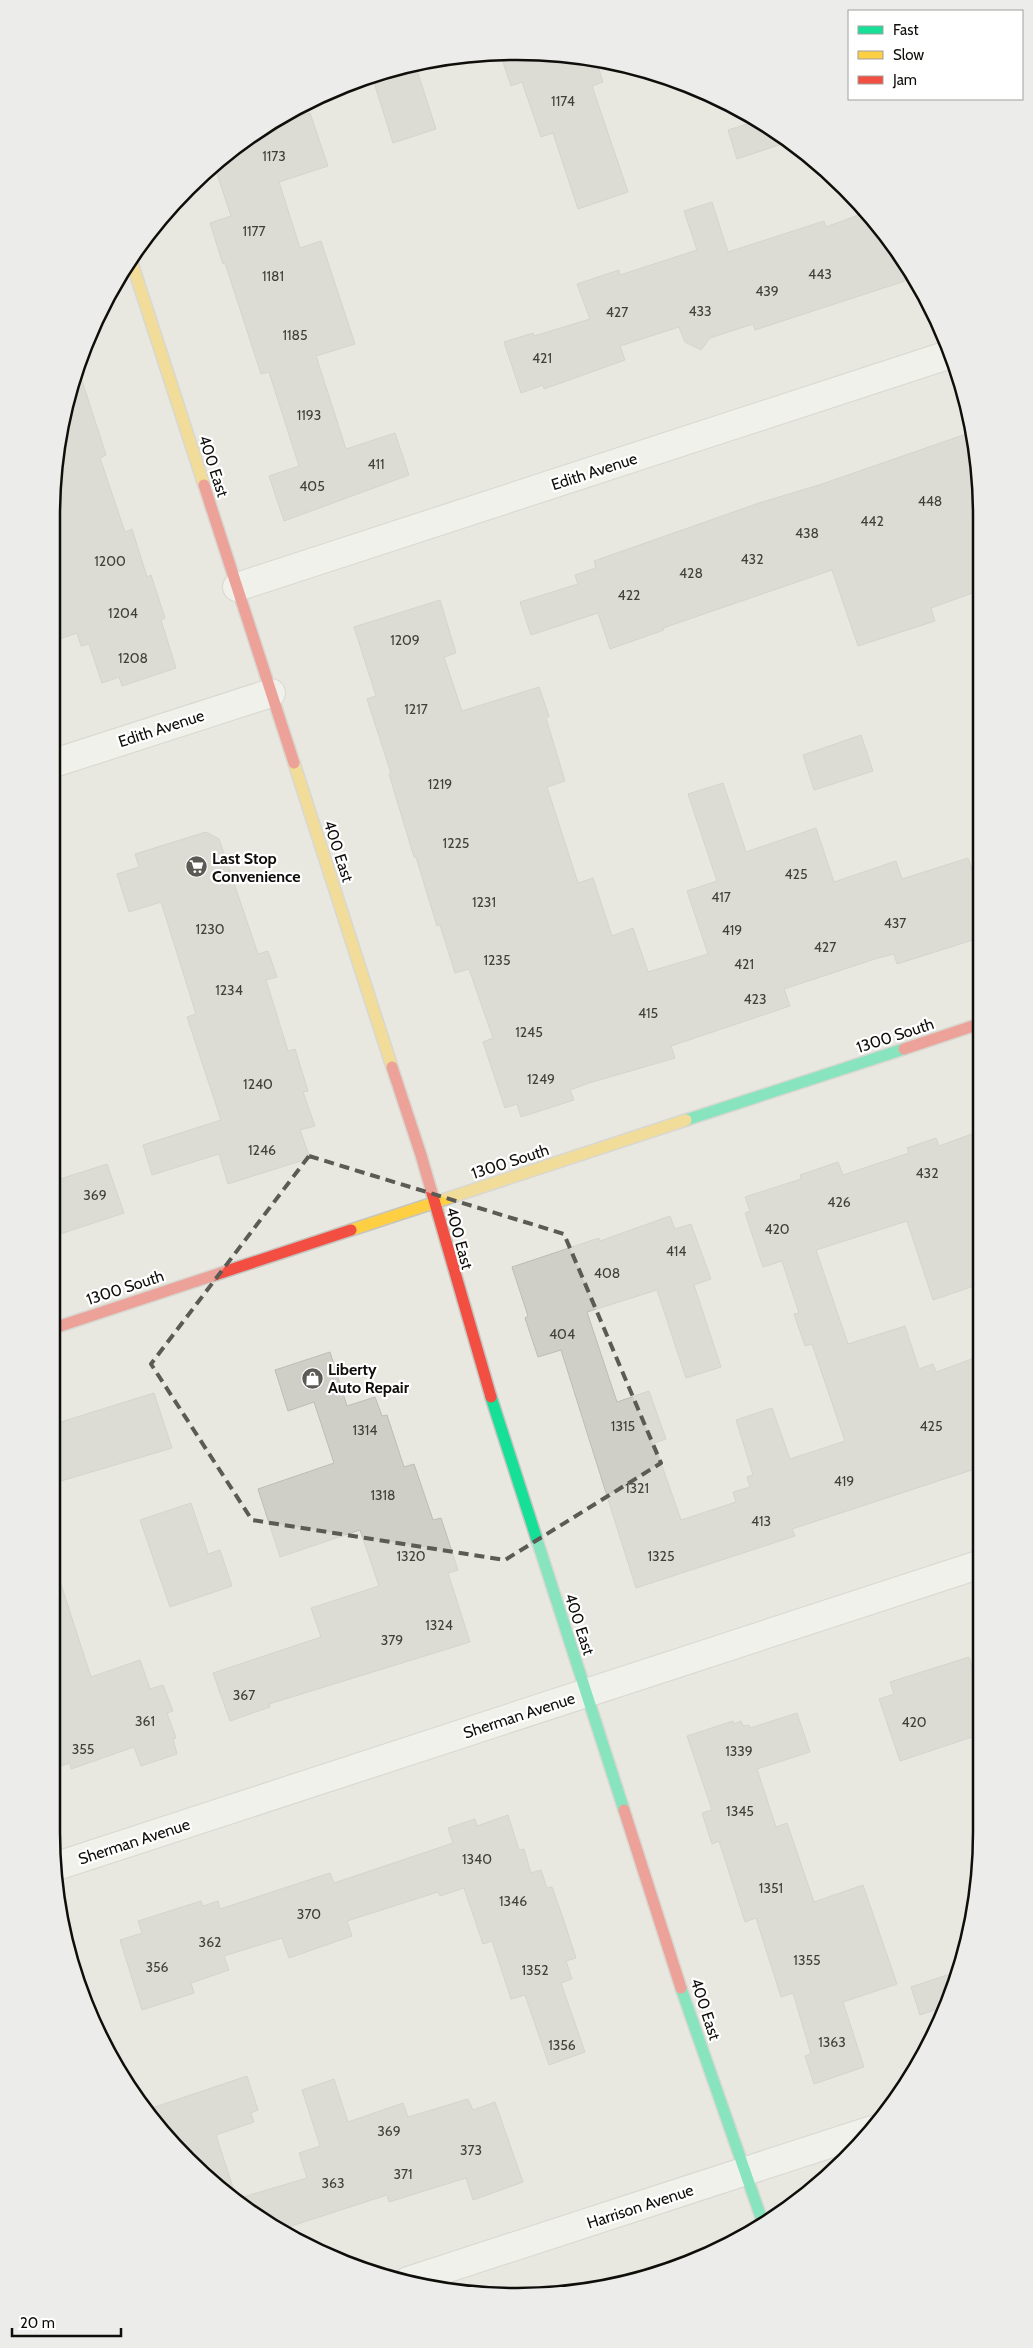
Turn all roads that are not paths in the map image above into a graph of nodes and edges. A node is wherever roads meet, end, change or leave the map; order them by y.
1 (134, 268) edge
2 (944, 356) edge
3 (237, 587) junction
4 (271, 692) junction
5 (60, 761) edge
6 (973, 1026) edge
7 (434, 1203) junction
8 (60, 1326) edge
9 (973, 1567) edge
10 (585, 1694) junction
11 (61, 1865) edge
12 (857, 2135) edge
13 (744, 2172) junction
14 (761, 2217) edge
15 (420, 2277) edge

1 - 3 street, 400 East
2 - 3 street, Edith Avenue
3 - 4 street, 400 East
4 - 5 street, Edith Avenue
4 - 7 street, 400 East
6 - 7 street, 1300 South
7 - 8 street, 1300 South
7 - 10 street, 400 East
9 - 10 street, Sherman Avenue
10 - 11 street, Sherman Avenue
10 - 13 street, 400 East
12 - 13 street, Harrison Avenue
13 - 14 street, 400 East
13 - 15 street, Harrison Avenue

